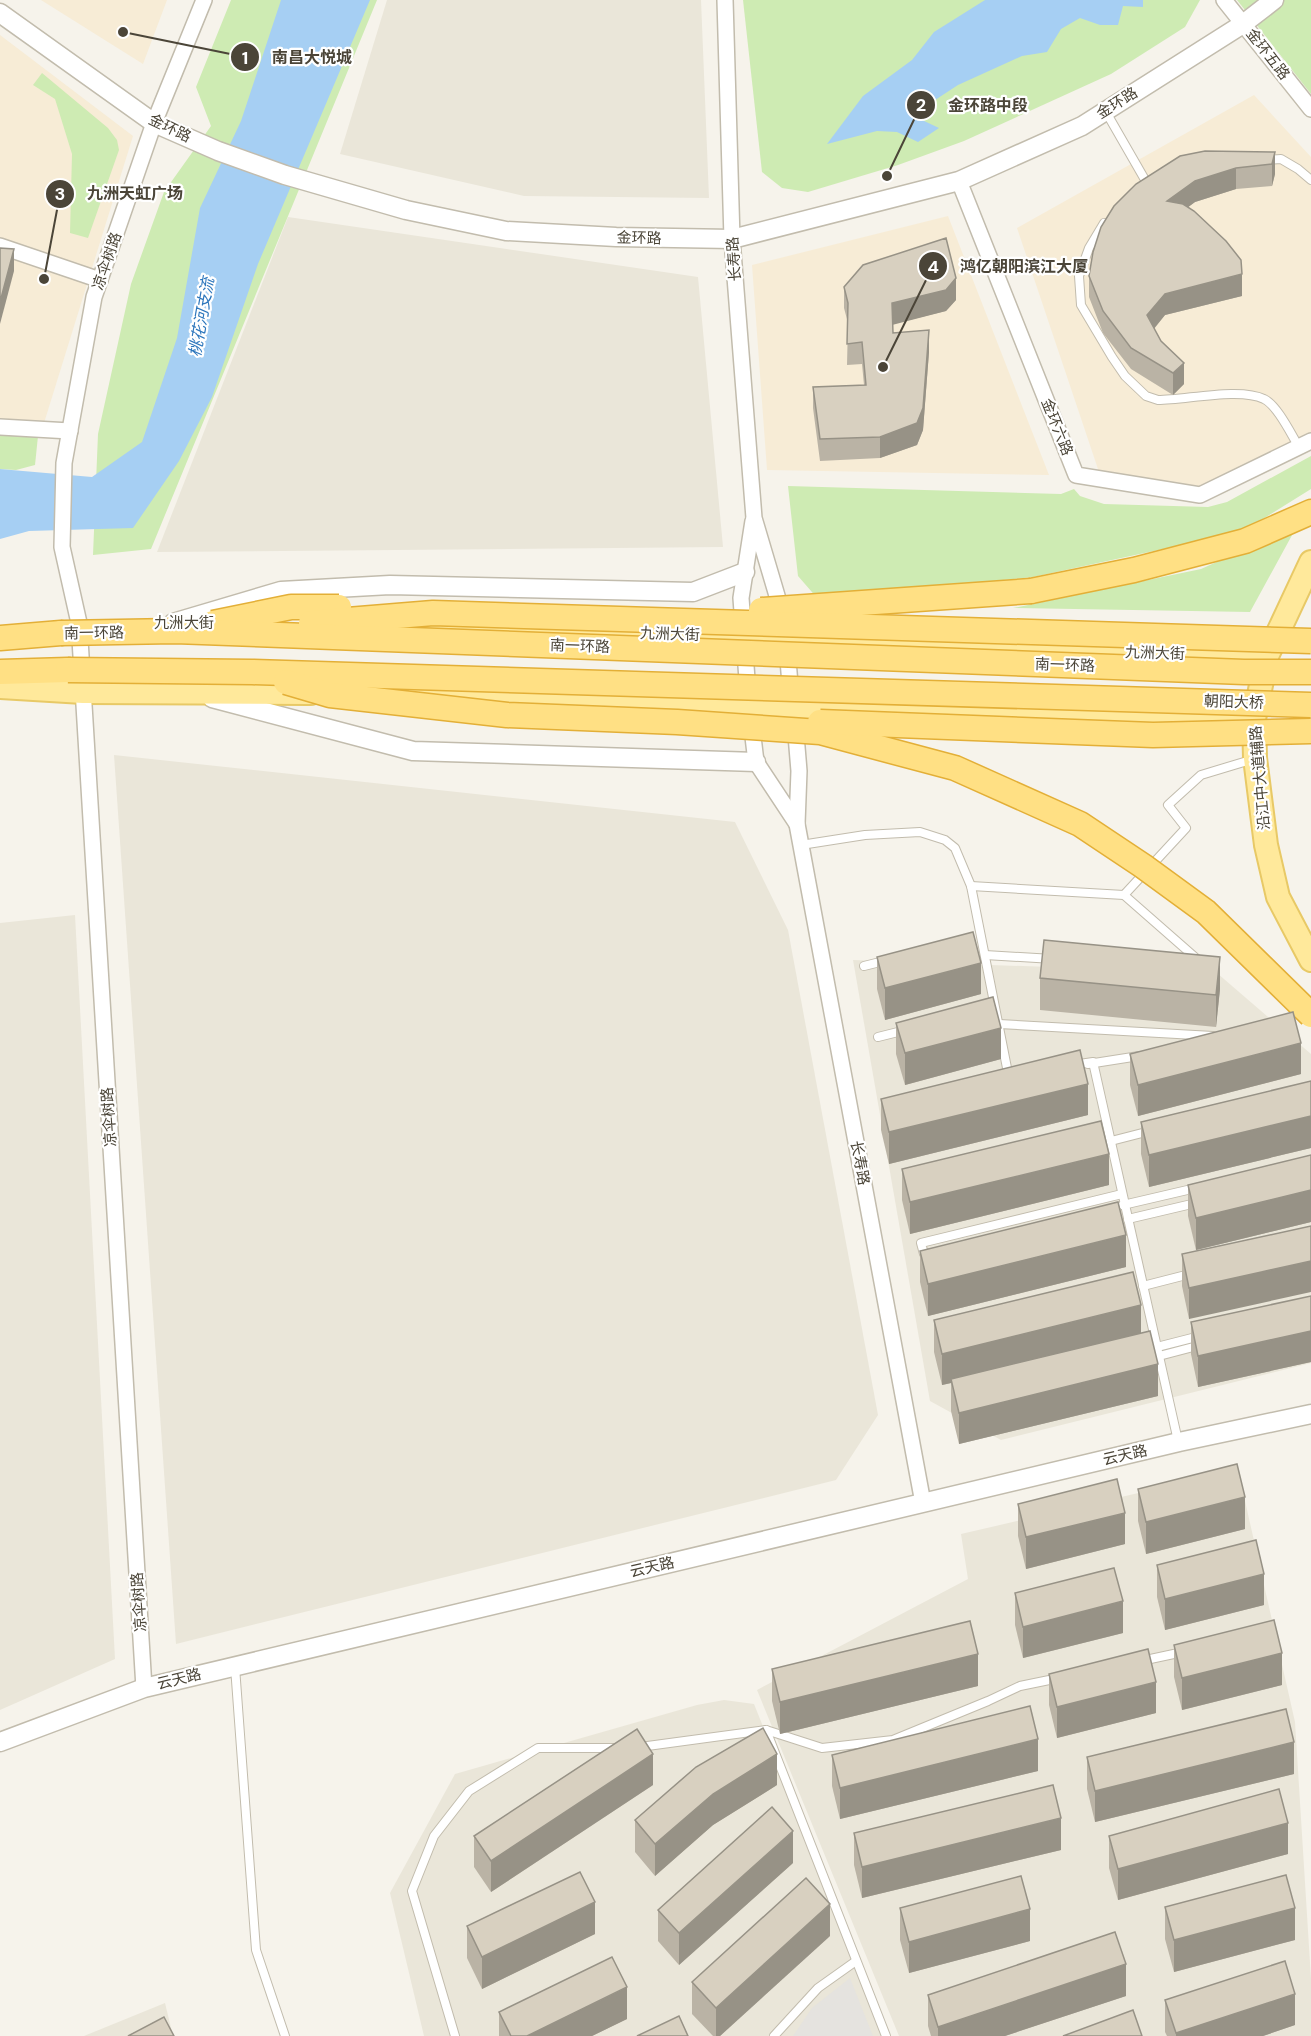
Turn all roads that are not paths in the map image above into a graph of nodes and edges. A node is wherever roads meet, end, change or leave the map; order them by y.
1 (204, 0) edge
2 (725, 0) edge
3 (1224, 0) edge
4 (1274, 0) edge
5 (0, 13) edge
6 (1244, 24) junction
7 (1311, 109) edge
8 (1106, 111) junction
9 (154, 123) junction
10 (1252, 161) edge
11 (1311, 180) edge
12 (959, 181) junction
13 (1156, 182) edge
14 (1148, 187) junction
15 (1138, 194) edge
16 (1109, 214) edge
17 (732, 239) junction
18 (0, 246) edge
19 (100, 280) junction
20 (0, 427) edge
21 (70, 431) junction
22 (1305, 444) edge
23 (1311, 512) edge
24 (754, 518) junction
25 (1311, 562) edge
26 (745, 572) junction
27 (79, 623) junction
28 (299, 624) junction
29 (174, 627) junction
30 (0, 628) edge
31 (742, 636) junction
32 (0, 638) edge
33 (786, 638) junction
34 (1311, 641) edge
35 (1267, 656) junction
36 (1159, 669) joint
37 (0, 672) edge
38 (252, 672) junction
39 (1311, 672) edge
40 (0, 687) edge
41 (187, 691) junction
42 (83, 692) junction
43 (420, 695) junction
44 (1311, 705) edge
45 (749, 708) junction
46 (792, 708) junction
47 (1254, 719) junction
48 (1311, 731) edge
49 (1255, 758) junction
50 (756, 762) junction
51 (797, 824) junction
52 (801, 845) junction
53 (972, 885) junction
54 (1124, 895) junction
55 (981, 934) junction
56 (970, 937) edge
57 (985, 955) junction
58 (896, 958) edge
59 (1066, 959) edge
60 (1311, 960) edge
61 (864, 966) dead end
62 (1193, 966) edge
63 (996, 1010) junction
64 (985, 1013) edge
65 (1311, 1015) edge
66 (999, 1024) junction
67 (910, 1029) edge
68 (1217, 1036) edge
69 (878, 1037) dead end
70 (1150, 1054) edge
71 (1093, 1062) junction
72 (1065, 1067) edge
73 (1019, 1072) edge
74 (1008, 1073) junction
75 (997, 1076) edge
76 (1155, 1130) edge
77 (1108, 1131) junction
78 (1097, 1134) edge
79 (1111, 1141) junction
80 (1206, 1185) edge
81 (1122, 1194) junction
82 (1208, 1200) edge
83 (1125, 1204) junction
84 (1114, 1207) edge
85 (1128, 1219) junction
86 (935, 1251) edge
87 (1199, 1271) edge
88 (1141, 1276) junction
89 (1130, 1279) edge
90 (1143, 1286) junction
91 (1212, 1333) edge
92 (1213, 1342) edge
93 (1156, 1343) junction
94 (1145, 1346) edge
95 (1159, 1356) junction
96 (1311, 1414) edge
97 (1179, 1442) junction
98 (923, 1503) junction
99 (1195, 1650) edge
100 (1137, 1662) edge
101 (235, 1666) junction
102 (1067, 1676) edge
103 (144, 1688) junction
104 (766, 1730) junction
105 (0, 1742) edge
106 (856, 1961) junction
107 (285, 2036) edge
108 (455, 2036) edge
109 (774, 2036) edge
110 (886, 2036) edge

1 - 9 street, 凉伞树路
2 - 17 street, 长寿路
3 - 6 street, 金环五路
4 - 6 street, 金环路
5 - 9 street, 金环路
6 - 7 street, 金环五路
6 - 8 street, 金环路
8 - 12 street, 金环路
8 - 14 lane
9 - 17 street, 金环路
9 - 19 street, 凉伞树路
10 - 11 lane
12 - 17 street, 金环路
12 - 22 street, 金环六路
13 - 14 lane
14 - 15 lane
16 - 22 lane
17 - 24 street, 长寿路
18 - 19 street
19 - 21 street, 凉伞树路
20 - 21 street
21 - 27 street, 凉伞树路
23 - 29 highway, bridge
24 - 26 street, 长寿路
24 - 33 street, 长寿路
25 - 35 main road, 沿江中大道辅路
26 - 29 street
26 - 31 street, 长寿路
27 - 29 main road, 九洲大街
27 - 30 main road, 九洲大街
27 - 42 street, 凉伞树路
28 - 29 main road, 九洲大街
28 - 31 main road, 九洲大街
28 - 34 highway, bridge
29 - 32 highway, 南一环路, bridge
29 - 36 highway, 南一环路, bridge
31 - 33 main road, 九洲大街
31 - 45 street, 长寿路
33 - 35 main road, 九洲大街
33 - 46 street, 长寿路
35 - 47 main road, 沿江中大道辅路
36 - 39 highway, 朝阳大桥, bridge
37 - 38 highway, bridge
38 - 44 highway, 朝阳大桥, bridge
38 - 65 highway, bridge
40 - 42 main road
41 - 42 main road
41 - 43 main road
41 - 50 street
42 - 103 street, 凉伞树路
43 - 45 main road
43 - 48 highway, bridge
45 - 46 main road
45 - 50 street, 长寿路
46 - 47 main road
46 - 51 street, 长寿路
47 - 49 main road, 沿江中大道辅路
49 - 54 lane
49 - 60 main road, 沿江中大道辅路
50 - 51 street, 长寿路
51 - 52 street, 长寿路
52 - 53 lane
52 - 98 street, 长寿路
53 - 54 lane
53 - 55 lane
54 - 62 lane
55 - 56 lane
55 - 57 lane
57 - 59 lane
57 - 63 lane
58 - 61 lane
63 - 64 lane
63 - 66 lane
66 - 68 lane
66 - 74 lane
67 - 69 lane
70 - 71 lane
71 - 72 lane
71 - 77 lane
73 - 74 lane
74 - 75 lane
76 - 79 lane
77 - 78 lane
77 - 79 lane
79 - 81 lane
80 - 83 lane
81 - 83 lane
81 - 86 lane
82 - 85 lane
83 - 84 lane
83 - 85 lane
85 - 88 lane
87 - 90 lane
88 - 89 lane
88 - 90 lane
90 - 93 lane
91 - 93 lane
92 - 95 lane
93 - 94 lane
93 - 95 lane
95 - 97 lane
96 - 97 street, 云天路
97 - 98 street, 云天路
98 - 101 street, 云天路
99 - 100 lane
101 - 103 street, 云天路
101 - 107 lane
102 - 104 lane
103 - 105 street, 云天路
104 - 106 lane
104 - 108 lane
106 - 109 lane
106 - 110 lane

